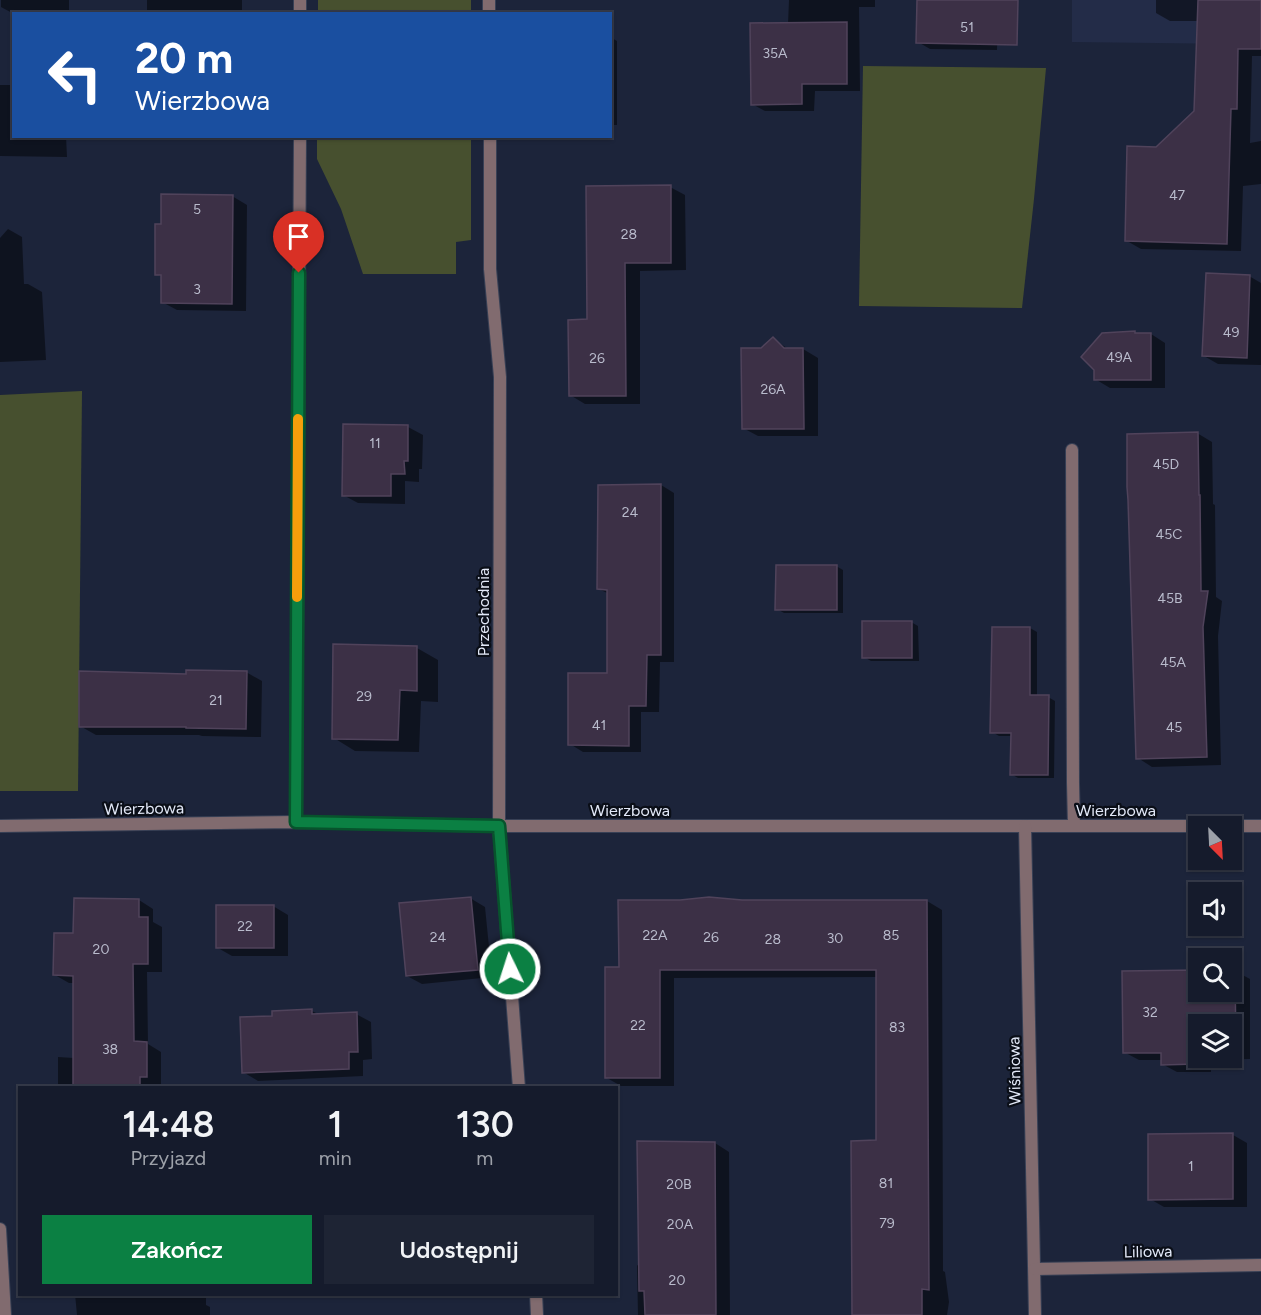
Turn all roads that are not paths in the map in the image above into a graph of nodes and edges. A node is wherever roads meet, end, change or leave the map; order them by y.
1 (300, 138) edge
2 (490, 138) edge
3 (1072, 450) dead end
4 (296, 822) junction
5 (0, 826) edge
6 (499, 826) junction
7 (1025, 826) junction
8 (1074, 826) junction
9 (1261, 826) edge
10 (519, 1086) edge
11 (0, 1229) edge
12 (1261, 1265) edge
13 (1035, 1269) junction
14 (536, 1296) edge
15 (5, 1315) edge
16 (537, 1315) edge
17 (1035, 1315) edge

1 - 4 street
2 - 6 street, Przechodnia
3 - 8 street
4 - 5 street, Wierzbowa
4 - 6 street, Wierzbowa
6 - 7 street, Wierzbowa
6 - 10 street, Przechodnia
7 - 8 street, Wierzbowa
7 - 13 street, Wiśniowa
8 - 9 street, Wierzbowa
11 - 15 street
12 - 13 street, Liliowa
13 - 17 street, Wiśniowa
14 - 16 street

